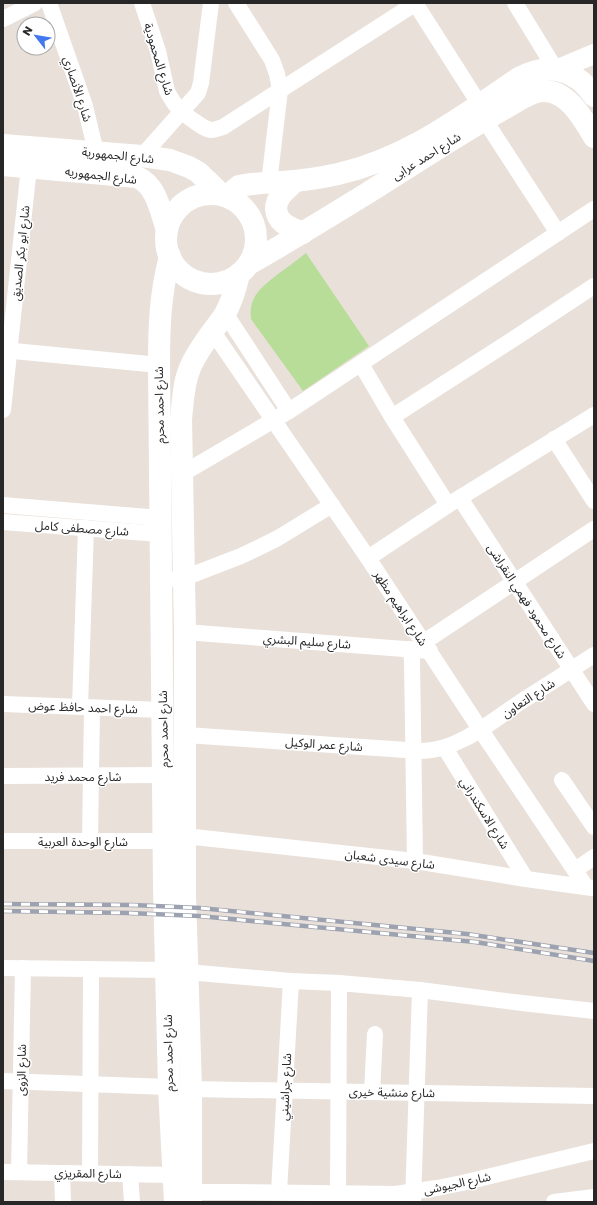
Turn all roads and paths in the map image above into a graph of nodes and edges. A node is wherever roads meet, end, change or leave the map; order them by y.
1 (35, 3) edge
2 (49, 3) edge
3 (142, 3) edge
4 (211, 3) edge
5 (236, 3) edge
6 (416, 3) edge
7 (515, 3) edge
8 (3, 19) edge
9 (594, 54) edge
10 (556, 70) junction
11 (280, 90) junction
12 (594, 96) edge
13 (181, 112) junction
14 (482, 112) junction
15 (594, 137) edge
16 (3, 145) edge
17 (96, 152) junction
18 (142, 156) junction
19 (3, 165) edge
20 (29, 167) junction
21 (295, 181) junction
22 (269, 183) junction
23 (226, 196) junction
24 (594, 209) edge
25 (167, 230) junction
26 (303, 233) junction
27 (558, 233) junction
28 (170, 256) junction
29 (244, 269) junction
30 (594, 286) edge
31 (225, 313) junction
32 (238, 334) junction
33 (218, 339) junction
34 (6, 351) edge
35 (361, 364) junction
36 (159, 365) junction
37 (3, 410) edge
38 (289, 411) junction
39 (594, 415) edge
40 (392, 417) junction
41 (273, 419) junction
42 (554, 439) junction
43 (182, 474) junction
44 (594, 501) edge
45 (454, 502) junction
46 (3, 505) edge
47 (332, 505) junction
48 (3, 522) edge
49 (160, 526) junction
50 (86, 528) junction
51 (594, 529) edge
52 (368, 558) junction
53 (184, 578) junction
54 (161, 581) junction
55 (515, 583) junction
56 (185, 632) junction
57 (421, 647) junction
58 (594, 655) edge
59 (572, 670) junction
60 (3, 704) edge
61 (594, 704) edge
62 (86, 707) junction
63 (162, 710) junction
64 (480, 729) junction
65 (186, 735) junction
66 (461, 740) joint
67 (445, 748) junction
68 (413, 750) junction
69 (163, 775) junction
70 (3, 776) edge
71 (91, 776) junction
72 (562, 780) dead end
73 (594, 827) edge
74 (185, 836) junction
75 (3, 841) edge
76 (90, 841) junction
77 (164, 841) junction
78 (594, 857) edge
79 (415, 861) junction
80 (575, 870) junction
81 (526, 879) junction
82 (590, 888) edge
83 (3, 968) edge
84 (23, 968) junction
85 (91, 969) junction
86 (177, 971) junction
87 (291, 981) junction
88 (339, 982) junction
89 (420, 990) junction
90 (594, 1011) edge
91 (375, 1034) dead end
92 (3, 1081) edge
93 (21, 1081) junction
94 (91, 1084) junction
95 (168, 1087) junction
96 (190, 1088) junction
97 (285, 1090) junction
98 (338, 1091) junction
99 (372, 1092) junction
100 (416, 1092) junction
101 (594, 1096) edge
102 (594, 1151) edge
103 (11, 1172) edge
104 (62, 1173) junction
105 (90, 1173) junction
106 (130, 1174) junction
107 (181, 1193) edge
108 (338, 1193) junction
109 (273, 1195) edge
110 (231, 1197) edge
111 (412, 1197) edge
112 (594, 1197) edge
113 (63, 1202) edge
114 (132, 1202) edge
115 (554, 1202) edge

1 - 8 street
2 - 17 street, شارع الأنصاري
3 - 13 street, شارع المحمودية
4 - 13 street
5 - 11 street
6 - 11 street
6 - 14 street
7 - 10 street
9 - 10 street
10 - 12 main road, شارع احمد عرابى
10 - 14 main road, شارع احمد عرابى
11 - 13 street
11 - 22 street
13 - 18 street
14 - 15 main road, شارع احمد عرابى
14 - 21 main road, شارع احمد عرابى
14 - 26 main road, شارع احمد عرابى
14 - 27 street
16 - 17 main road, شارع الجمهورية
17 - 18 main road, شارع الجمهورية
18 - 23 main road, شارع الجمهورية
19 - 20 main road, شارع الجمهوريه
20 - 25 main road, شارع الجمهوريه
20 - 34 street, شارع ابو بكر الصديق
21 - 22 main road, شارع احمد عرابى
21 - 26 main road
22 - 23 main road, شارع احمد عرابى
23 - 25 main road
23 - 29 main road
24 - 27 street
25 - 28 main road
26 - 29 main road, شارع احمد عرابى
27 - 35 street
28 - 29 main road
28 - 36 main road, شارع احمد محرم
29 - 31 main road, شارع احمد محرم
30 - 40 street
31 - 32 street
31 - 33 main road, شارع احمد محرم
32 - 33 street
32 - 38 street
33 - 41 street, شارع ابراهيم مظهر
33 - 43 main road, شارع احمد محرم
34 - 36 street
34 - 37 street, شارع ابو بكر الصديق
35 - 38 street
35 - 40 street, شارع محمود فهمي النقراشى
36 - 49 main road, شارع احمد محرم
38 - 41 street
39 - 42 street
40 - 45 street, شارع محمود فهمي النقراشى
41 - 43 street
41 - 47 street, شارع ابراهيم مظهر
42 - 44 street
42 - 45 street
43 - 53 main road, شارع احمد محرم
45 - 52 street
45 - 55 street, شارع محمود فهمي النقراشى
46 - 49 street, شارع مصطفى كامل
47 - 52 street, شارع ابراهيم مظهر
47 - 53 street
48 - 50 street, شارع مصطفى كامل
49 - 50 street, شارع مصطفى كامل
49 - 54 main road, شارع احمد محرم
50 - 62 street
51 - 55 street
52 - 57 street, شارع ابراهيم مظهر
53 - 54 street
53 - 56 main road, شارع احمد محرم
54 - 63 main road, شارع احمد محرم
55 - 57 street
55 - 59 street, شارع محمود فهمي النقراشى
56 - 57 street, شارع سليم البشري
56 - 65 main road, شارع احمد محرم
57 - 64 street, شارع ابراهيم مظهر
57 - 68 street
58 - 59 street, شارع التعاون
59 - 61 street, شارع محمود فهمي النقراشى
59 - 64 street, شارع التعاون
60 - 62 street, شارع احمد حافظ عوض
62 - 63 street, شارع احمد حافظ عوض
62 - 71 street
63 - 69 main road, شارع احمد محرم
64 - 66 street, شارع التعاون
64 - 80 street, شارع ابراهيم مظهر
65 - 68 street, شارع عمر الوكيل
65 - 74 main road, شارع احمد محرم
66 - 67 street, شارع عمر الوكيل
67 - 68 street, شارع عمر الوكيل
67 - 81 street, شارع الاسكندراني
68 - 79 street
69 - 71 street, شارع محمد فريد
69 - 77 main road, شارع احمد محرم
70 - 71 street, شارع محمد فريد
71 - 76 street
72 - 73 street
74 - 79 street, شارع سيدى شعبان
74 - 86 main road, شارع احمد محرم
75 - 76 street, شارع الوحدة العربية
76 - 77 street, شارع الوحدة العربية
77 - 86 main road, شارع احمد محرم
78 - 80 street
79 - 81 street, شارع سيدى شعبان
80 - 82 street, شارع ابراهيم مظهر
81 - 82 street, شارع سيدى شعبان
83 - 84 street
84 - 85 street
84 - 93 street, شارع الزوى
85 - 86 street
85 - 94 street
86 - 87 street
86 - 95 main road, شارع احمد محرم
86 - 96 main road, شارع احمد محرم
87 - 88 street
87 - 97 street, شارع جراشيني
88 - 89 street
88 - 98 street
89 - 90 street
89 - 100 street
91 - 99 street
92 - 93 street
93 - 94 street
93 - 103 street, شارع الزوى
94 - 95 street
94 - 105 street
95 - 107 main road, شارع احمد محرم
96 - 97 street, شارع منشية خيرى
96 - 107 main road, شارع احمد محرم
97 - 98 street, شارع منشية خيرى
97 - 109 street, شارع جراشيني
98 - 99 street, شارع منشية خيرى
98 - 108 street
99 - 100 street, شارع منشية خيرى
100 - 101 street, شارع منشية خيرى
100 - 111 street
102 - 111 street, شارع الجيوشى
103 - 104 street, شارع المقريزي
104 - 105 street, شارع المقريزي
104 - 113 street
105 - 106 street, شارع المقريزي
106 - 107 street, شارع المقريزي
106 - 114 street
107 - 110 street, شارع الجيوشى
108 - 109 street, شارع الجيوشى
108 - 111 street, شارع الجيوشى
109 - 110 street, شارع الجيوشى
112 - 115 street

